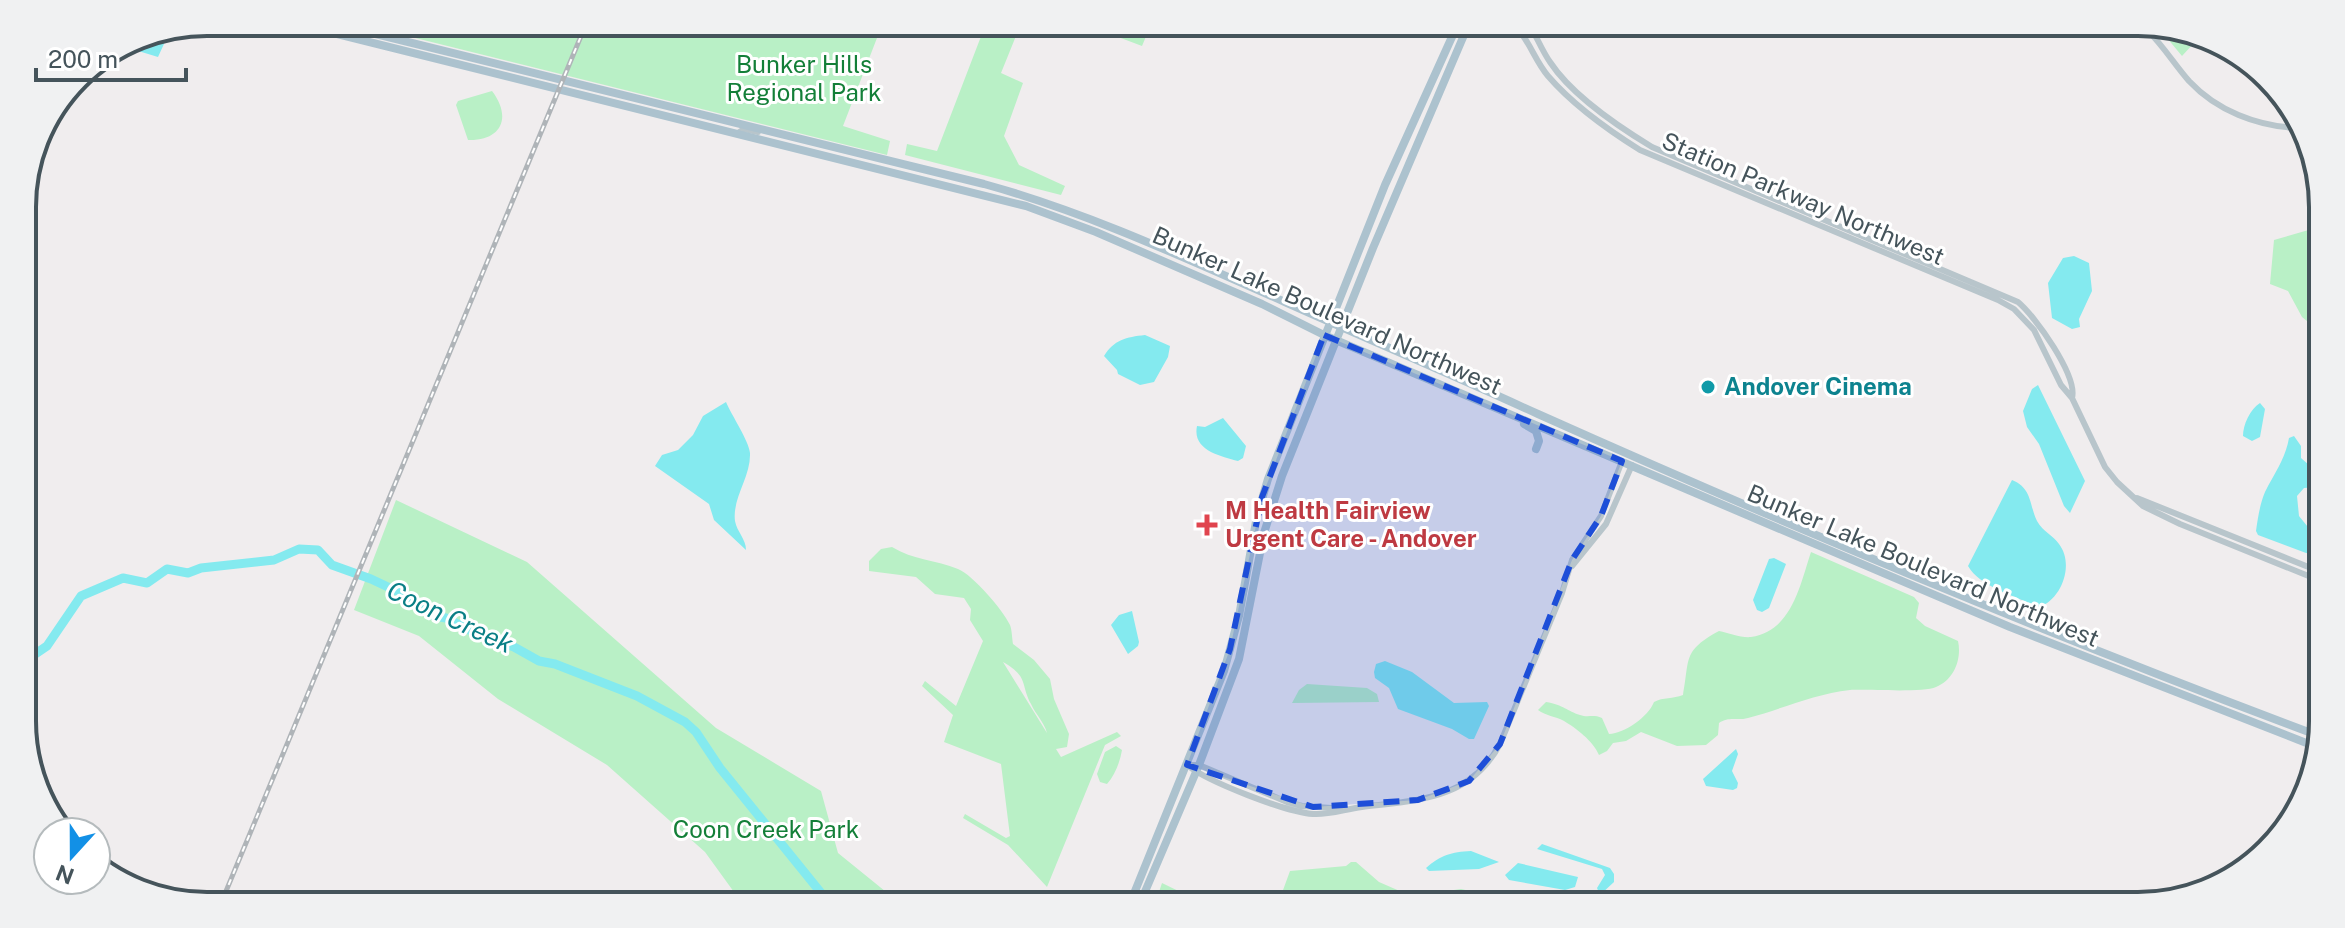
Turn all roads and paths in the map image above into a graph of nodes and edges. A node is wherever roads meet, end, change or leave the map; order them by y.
1 (346, 36) edge
2 (384, 36) edge
3 (1452, 36) edge
4 (1464, 36) edge
5 (1522, 36) edge
6 (1536, 36) edge
7 (2153, 37) edge
8 (2288, 127) edge
9 (738, 133) junction
10 (821, 144) junction
11 (1989, 287) junction
12 (1986, 295) junction
13 (1330, 322) junction
14 (1342, 328) junction
15 (1324, 335) junction
16 (1336, 340) junction
17 (2072, 398) junction
18 (1493, 406) junction
19 (1536, 449) dead end
20 (1622, 461) junction
21 (1632, 465) junction
22 (2136, 498) junction
23 (1572, 566) junction
24 (2309, 567) edge
25 (2309, 576) edge
26 (2309, 732) edge
27 (2307, 743) edge
28 (1187, 765) junction
29 (1199, 770) junction
30 (1135, 892) edge
31 (1145, 892) edge

1 - 9 main road, Bunker Lake Boulevard Northwest
2 - 10 main road, Bunker Lake Boulevard Northwest
3 - 13 main road
4 - 14 main road
5 - 12 street, Station Parkway Northwest
6 - 11 street, Station Parkway Northwest
7 - 8 street
9 - 10 street
9 - 15 main road, Bunker Lake Boulevard Northwest
10 - 13 main road, Bunker Lake Boulevard Northwest
11 - 12 street
11 - 17 street, Station Parkway Northwest
12 - 17 street, Station Parkway Northwest
13 - 14 main road, Bunker Lake Boulevard Northwest
13 - 15 main road
14 - 16 main road
14 - 26 main road, Bunker Lake Boulevard Northwest
15 - 16 main road, Bunker Lake Boulevard Northwest
15 - 28 main road
16 - 18 main road, Bunker Lake Boulevard Northwest
16 - 29 main road
17 - 22 street, Station Parkway Northwest
18 - 19 main road
18 - 20 main road, Bunker Lake Boulevard Northwest
20 - 21 main road, Bunker Lake Boulevard Northwest
20 - 23 street
21 - 23 street
21 - 27 main road, Bunker Lake Boulevard Northwest
22 - 24 street, Station Parkway Northwest
22 - 25 street, Station Parkway Northwest
23 - 29 street
28 - 29 street
28 - 30 main road
29 - 31 main road

